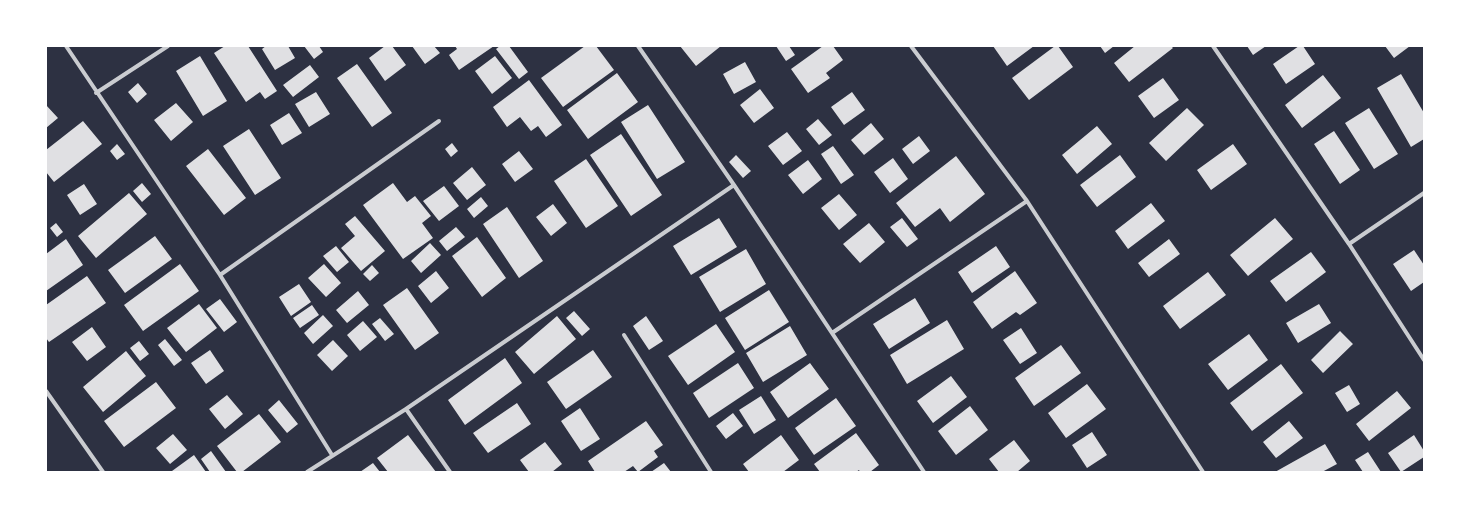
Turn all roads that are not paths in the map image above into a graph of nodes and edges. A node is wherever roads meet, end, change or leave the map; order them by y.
1 (66, 46) edge
2 (168, 46) edge
3 (638, 46) edge
4 (911, 46) edge
5 (1213, 46) edge
6 (96, 93) junction
7 (439, 121) dead end
8 (734, 185) junction
9 (1424, 193) edge
10 (1027, 201) junction
11 (1349, 244) junction
12 (220, 275) junction
13 (832, 333) junction
14 (624, 335) dead end
15 (1424, 360) edge
16 (46, 391) edge
17 (406, 409) junction
18 (332, 455) junction
19 (103, 472) edge
20 (307, 472) edge
21 (450, 472) edge
22 (711, 472) edge
23 (924, 472) edge
24 (1203, 472) edge

1 - 6 street
2 - 6 street
3 - 8 street
4 - 10 street
5 - 11 street
6 - 12 street
7 - 12 street
8 - 13 street
8 - 17 street
9 - 11 street
10 - 13 street
10 - 24 street
11 - 15 street
12 - 18 street
13 - 23 street
14 - 22 street
16 - 19 street
17 - 18 street
17 - 21 street
18 - 20 street

